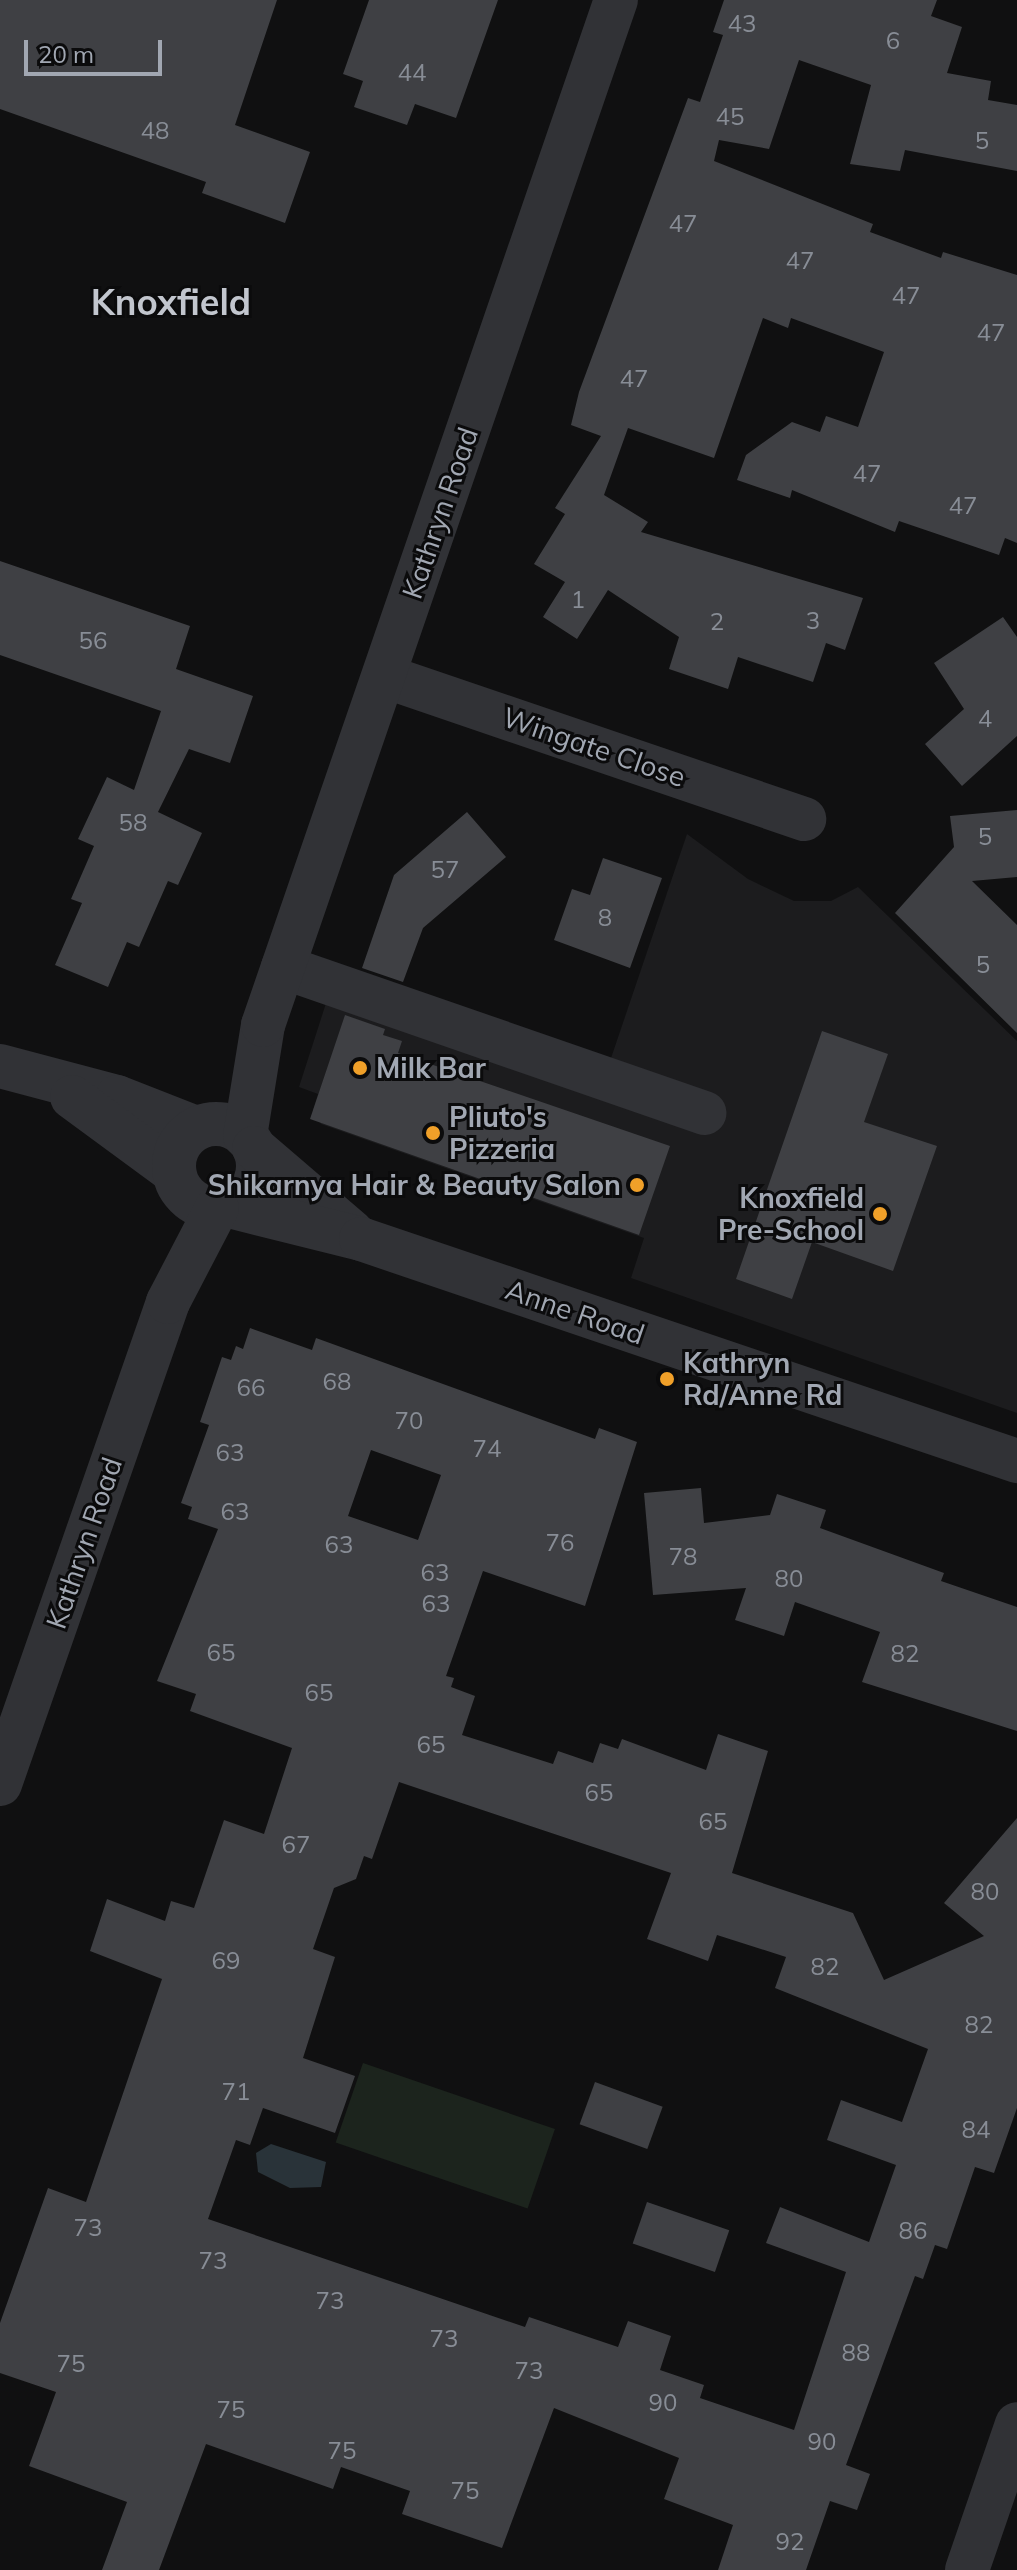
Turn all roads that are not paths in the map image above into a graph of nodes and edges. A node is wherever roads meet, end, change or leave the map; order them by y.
1 (616, 0) edge
2 (384, 676) junction
3 (804, 819) dead end
4 (283, 967) junction
5 (0, 1066) edge
6 (57, 1086) junction
7 (704, 1113) dead end
8 (225, 1135) junction
9 (175, 1176) junction
10 (223, 1207) junction
11 (361, 1239) junction
12 (168, 1302) junction
13 (1017, 1461) edge
14 (0, 1784) edge
15 (1017, 2424) edge
16 (967, 2570) edge

1 - 2 street, Kathryn Road
2 - 3 street, Wingate Close
2 - 4 street, Kathryn Road
4 - 7 street
4 - 8 street, Kathryn Road
5 - 6 street, Anne Road
6 - 8 street, Anne Road
6 - 9 street, Anne Road
8 - 9 street
8 - 10 street
8 - 11 street, Anne Road
9 - 10 street
9 - 12 street, Kathryn Road
10 - 11 street, Anne Road
10 - 12 street, Kathryn Road
11 - 13 street, Anne Road
12 - 14 street, Kathryn Road
15 - 16 street

